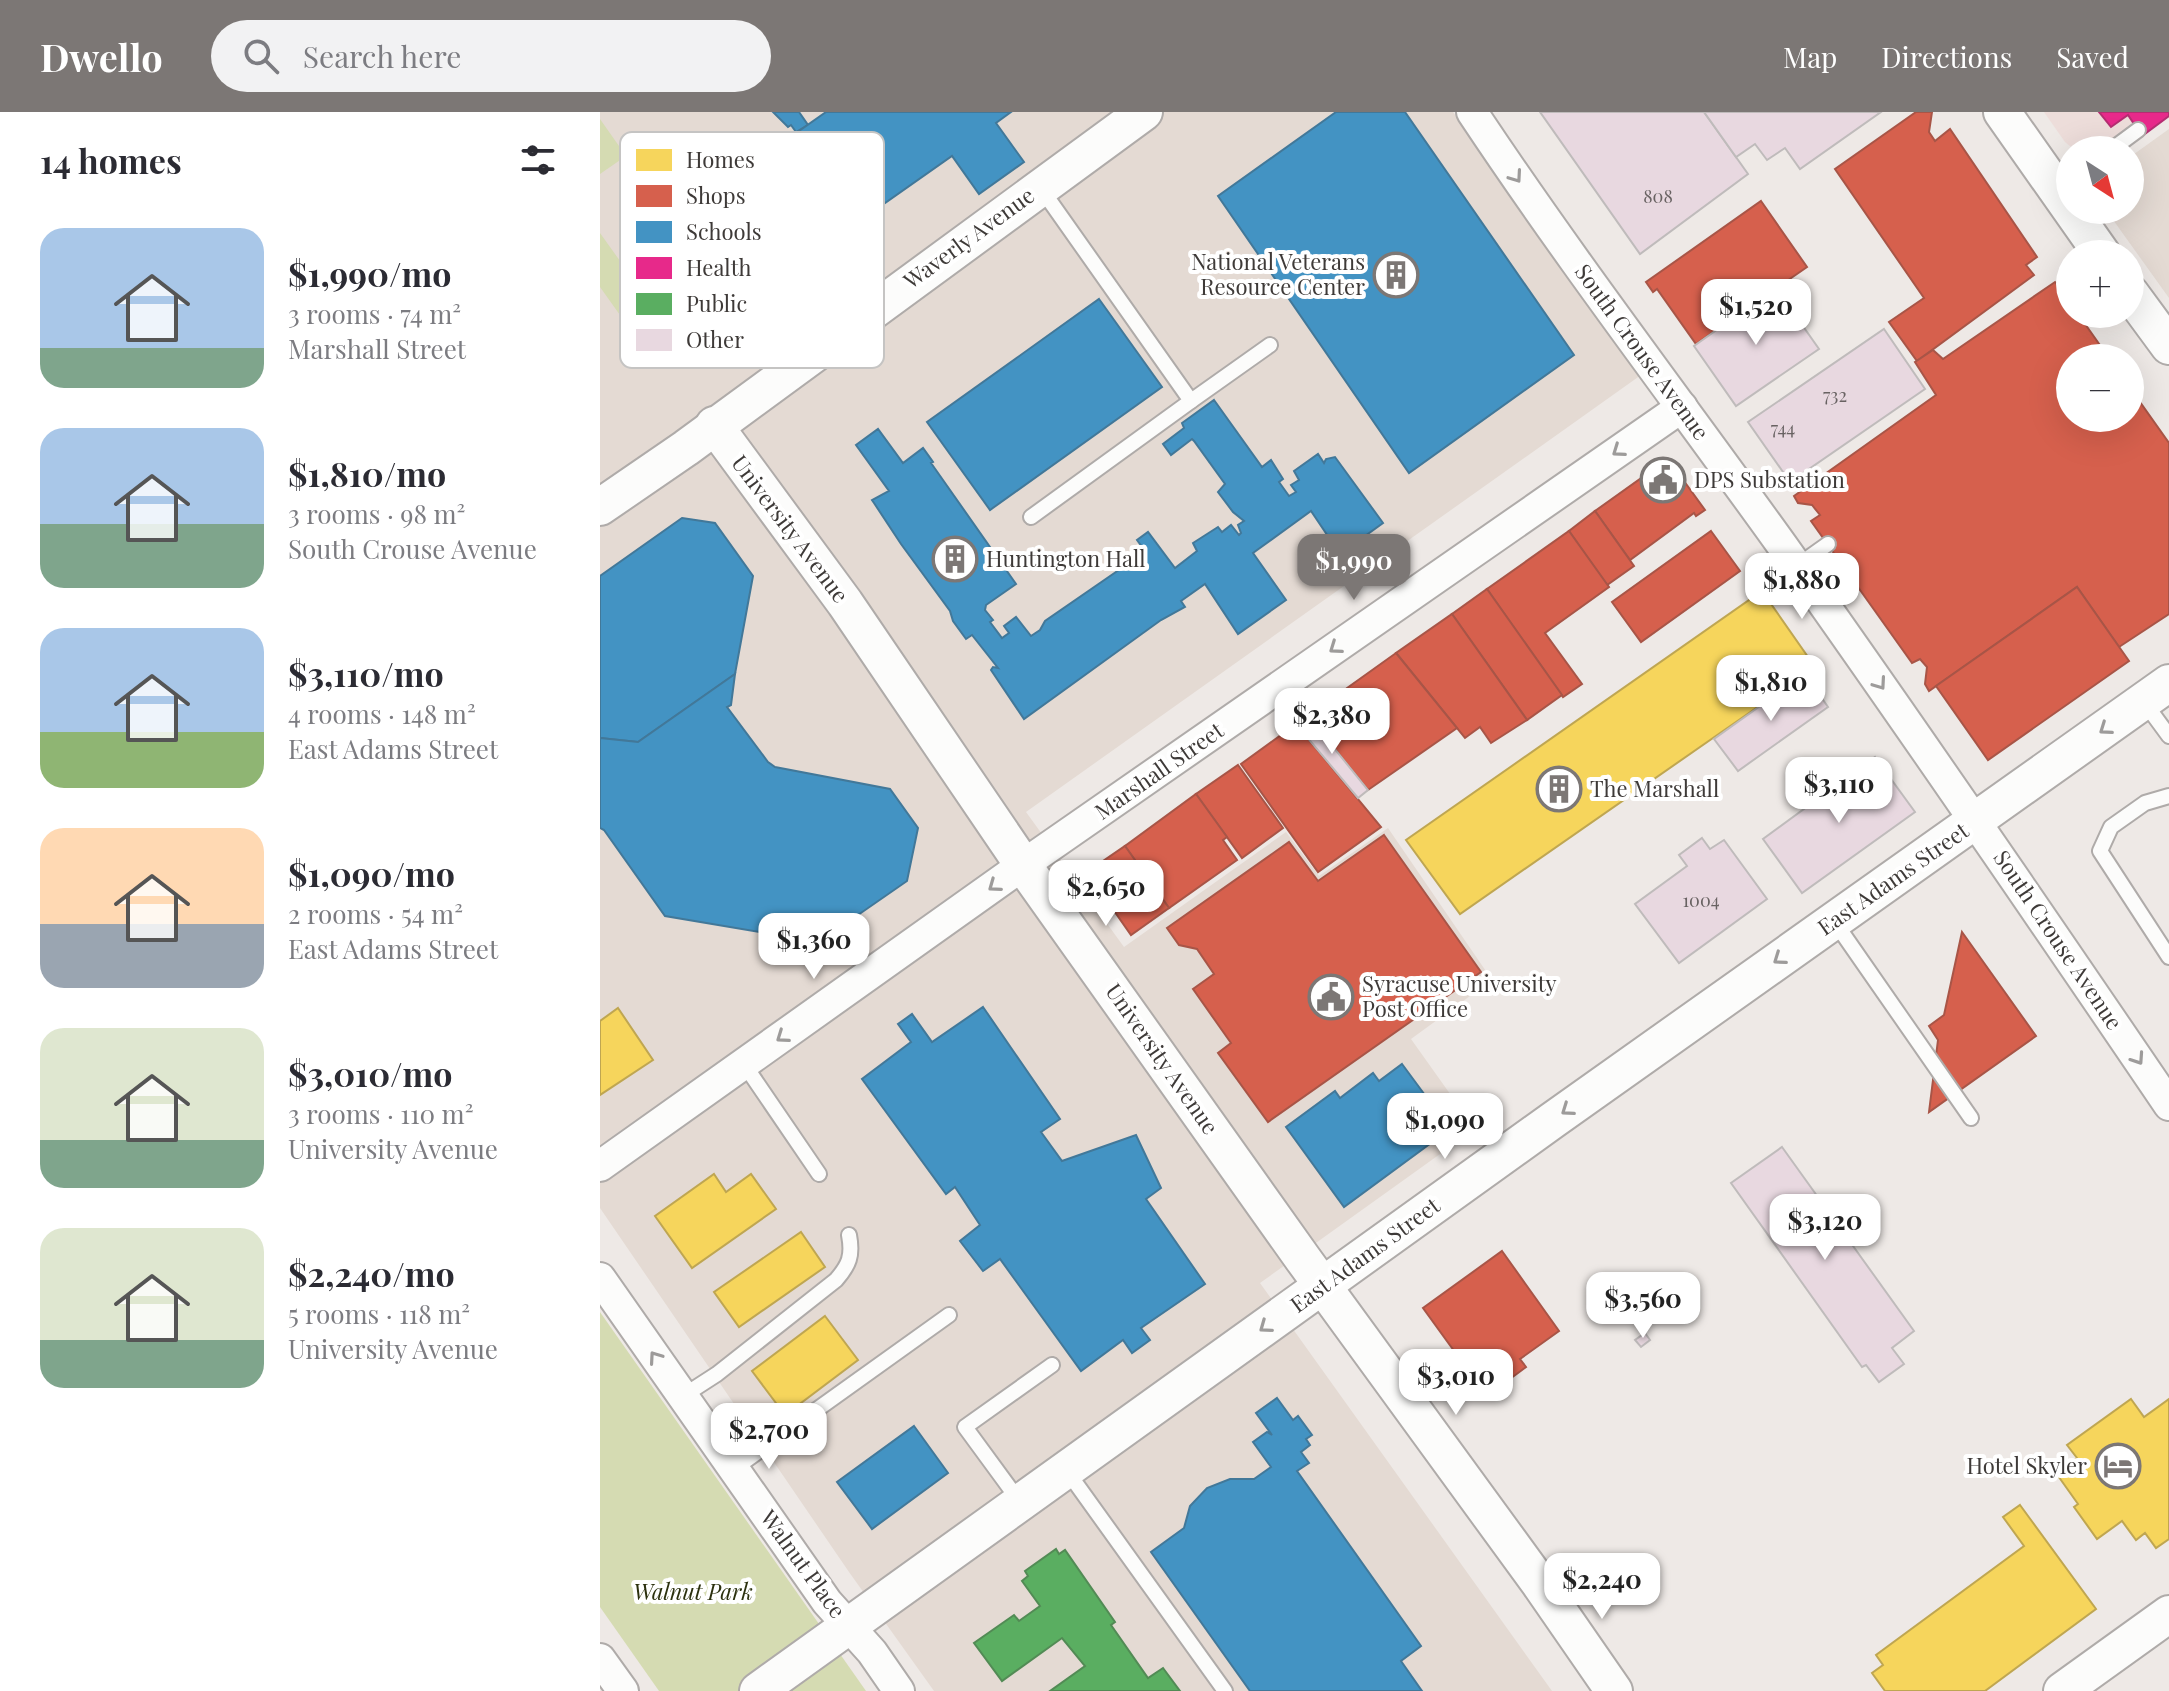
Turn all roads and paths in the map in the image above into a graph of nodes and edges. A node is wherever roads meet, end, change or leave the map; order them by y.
1 (1144, 112) edge
2 (1472, 112) edge
3 (2002, 112) edge
4 (2138, 130) dead end
5 (2130, 136) edge
6 (2056, 177) edge
7 (1040, 186) junction
8 (884, 300) edge
9 (2144, 310) edge
10 (2166, 336) edge
11 (1270, 345) dead end
12 (792, 368) edge
13 (1191, 401) junction
14 (1682, 407) junction
15 (714, 425) junction
16 (600, 507) edge
17 (1031, 517) dead end
18 (1828, 544) dead end
19 (1797, 566) junction
20 (2156, 692) edge
21 (2169, 736) edge
22 (2169, 796) edge
23 (1977, 820) junction
24 (1023, 865) junction
25 (1834, 920) junction
26 (2169, 957) edge
27 (744, 1064) junction
28 (2169, 1105) edge
29 (1971, 1118) dead end
30 (600, 1166) edge
31 (819, 1174) dead end
32 (849, 1235) dead end
33 (600, 1278) edge
34 (1322, 1285) junction
35 (949, 1315) dead end
36 (1052, 1365) dead end
37 (683, 1396) junction
38 (734, 1469) junction
39 (1066, 1469) junction
40 (1020, 1503) junction
41 (2169, 1614) edge
42 (848, 1626) junction
43 (600, 1659) edge
44 (623, 1691) edge
45 (758, 1691) edge
46 (899, 1691) edge
47 (1225, 1691) edge
48 (1614, 1691) edge
49 (2062, 1691) edge

1 - 7 street, Waverly Avenue
2 -> 14 street, South Crouse Avenue
3 - 6 street
4 - 5 lane
7 - 8 street, Waverly Avenue
7 - 13 lane
9 - 10 street
11 - 13 lane
12 - 15 street, Waverly Avenue
13 - 17 lane
14 - 19 street, South Crouse Avenue
14 -> 24 street, Marshall Street
15 - 16 street, Waverly Avenue
15 - 24 street, University Avenue
18 - 19 lane
19 -> 23 street, South Crouse Avenue
20 - 21 lane
20 -> 23 street, East Adams Street
22 - 26 lane
23 - 25 street, East Adams Street
23 -> 28 street, South Crouse Avenue
24 -> 27 street, Marshall Street
24 - 34 street, University Avenue
25 - 29 lane
25 -> 34 street, East Adams Street
27 - 30 street, Marshall Street
27 - 31 lane
32 - 37 lane
37 -> 33 street, Walnut Place
34 -> 39 street, East Adams Street
34 - 48 street, University Avenue
35 - 38 lane
36 - 40 lane
37 - 38 street, Walnut Place
38 - 42 street, Walnut Place
39 - 40 street, East Adams Street
39 - 47 lane
40 - 42 street, East Adams Street
41 - 49 street
42 - 45 street, East Adams Street
42 - 46 street, Walnut Place
43 - 44 street

